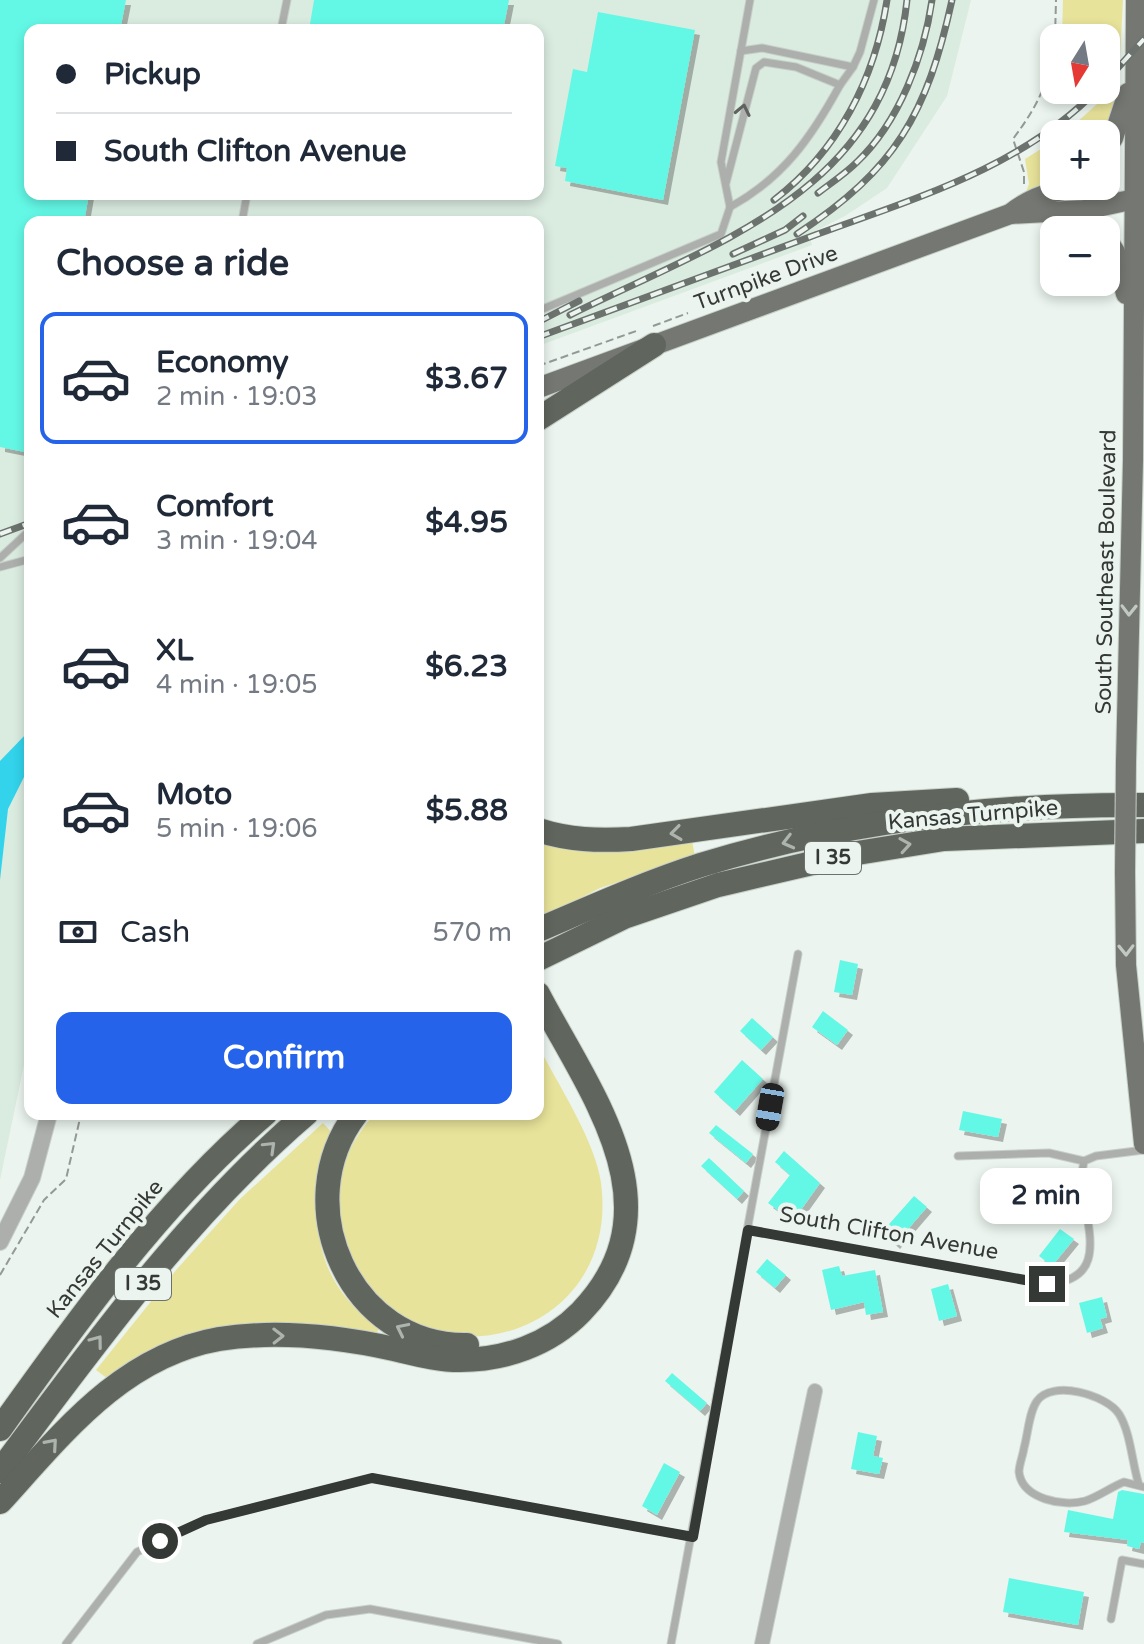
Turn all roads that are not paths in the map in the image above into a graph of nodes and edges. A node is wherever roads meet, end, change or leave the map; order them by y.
1 (287, 0) edge
2 (750, 0) edge
3 (874, 0) edge
4 (1136, 0) edge
5 (282, 24) edge
6 (741, 51) junction
7 (853, 67) junction
8 (1135, 70) junction
9 (840, 85) junction
10 (1119, 120) edge
11 (725, 185) junction
12 (1138, 193) edge
13 (1040, 195) edge
14 (730, 207) junction
15 (1010, 214) junction
16 (1044, 215) junction
17 (1048, 216) edge
18 (1120, 268) edge
19 (544, 309) edge
20 (1133, 309) junction
21 (649, 334) junction
22 (544, 385) edge
23 (544, 414) edge
24 (24, 536) edge
25 (0, 558) edge
26 (24, 561) edge
27 (0, 567) edge
28 (1087, 805) junction
29 (1144, 805) edge
30 (1144, 831) edge
31 (544, 832) edge
32 (851, 854) junction
33 (544, 927) edge
34 (798, 954) dead end
35 (544, 956) edge
36 (544, 971) edge
37 (544, 1012) edge
38 (544, 1014) edge
39 (47, 1120) edge
40 (242, 1120) edge
41 (259, 1120) edge
42 (300, 1120) edge
43 (353, 1120) edge
44 (1144, 1147) edge
45 (958, 1156) dead end
46 (1084, 1161) junction
47 (748, 1230) junction
48 (144, 1239) junction
49 (0, 1242) edge
50 (815, 1391) dead end
51 (0, 1429) edge
52 (0, 1471) edge
53 (1142, 1486) edge
54 (0, 1502) edge
55 (693, 1537) junction
56 (1144, 1564) edge
57 (1111, 1619) dead end
58 (66, 1644) edge
59 (257, 1644) edge
60 (558, 1644) edge
61 (671, 1644) edge
62 (762, 1644) edge

1 - 5 lane
2 - 6 lane
3 - 7 lane
4 - 8 main road, South Southeast Boulevard
6 - 7 lane
6 - 11 lane
7 - 9 lane
8 - 10 main road
8 - 12 main road, South Southeast Boulevard
11 -> 9 lane
9 - 14 lane
11 - 14 lane
12 - 16 main road, Turnpike Drive
12 - 20 main road, South Southeast Boulevard
13 - 15 main road, Turnpike Drive
14 - 19 lane
15 - 16 main road, Turnpike Drive
15 - 21 main road, Turnpike Drive
16 - 17 main road
18 - 20 main road
20 -> 44 main road, South Southeast Boulevard, bridge
21 - 22 main road, Turnpike Drive
21 - 23 highway
24 - 25 lane
26 - 27 lane
28 - 29 highway, Kansas Turnpike / I 35
28 -> 31 highway
28 -> 33 highway, Kansas Turnpike / I 35
32 -> 30 highway, Kansas Turnpike / I 35
32 - 35 highway, Kansas Turnpike / I 35
32 - 36 highway
34 - 47 lane
54 -> 37 highway
38 -> 43 highway
39 - 49 street
40 - 48 highway
41 - 48 highway, Kansas Turnpike / I 35
52 -> 42 highway, I 35
44 - 46 lane
45 - 46 lane
46 - 47 lane, South Clifton Avenue
47 - 55 lane
48 - 51 highway, Kansas Turnpike / I 35
50 - 62 street
53 - 53 lane
55 - 58 lane
55 - 61 lane
56 - 57 lane
59 - 60 lane

